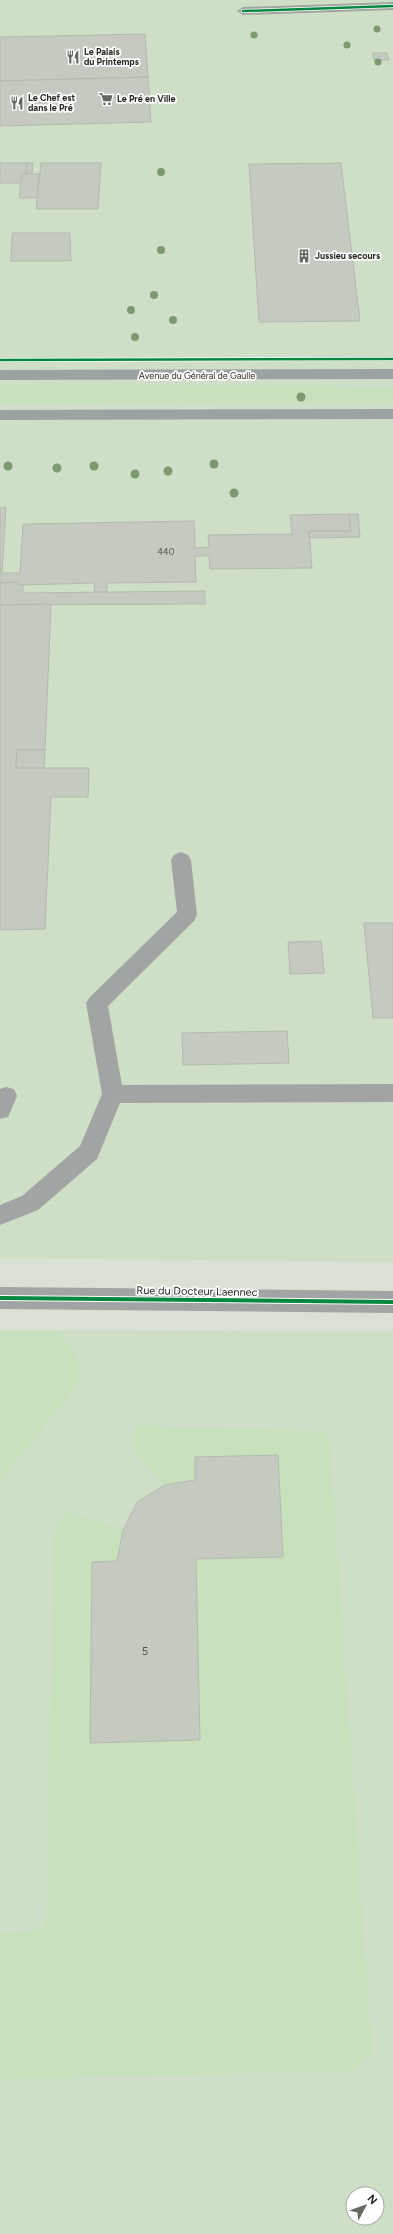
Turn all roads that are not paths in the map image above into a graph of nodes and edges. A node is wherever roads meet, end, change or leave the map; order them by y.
1 (393, 6) edge
2 (244, 11) dead end
3 (393, 374) edge
4 (0, 375) edge
5 (393, 414) edge
6 (0, 415) edge
7 (182, 860) dead end
8 (113, 1094) junction
9 (393, 1094) edge
10 (0, 1216) edge
11 (0, 1298) edge
12 (393, 1302) edge

1 - 2 street
3 - 4 main road, Avenue du Général de Gaulle
5 - 6 main road
7 - 8 street
8 - 9 street
8 - 10 street
11 - 12 street, Rue du Docteur Laennec

